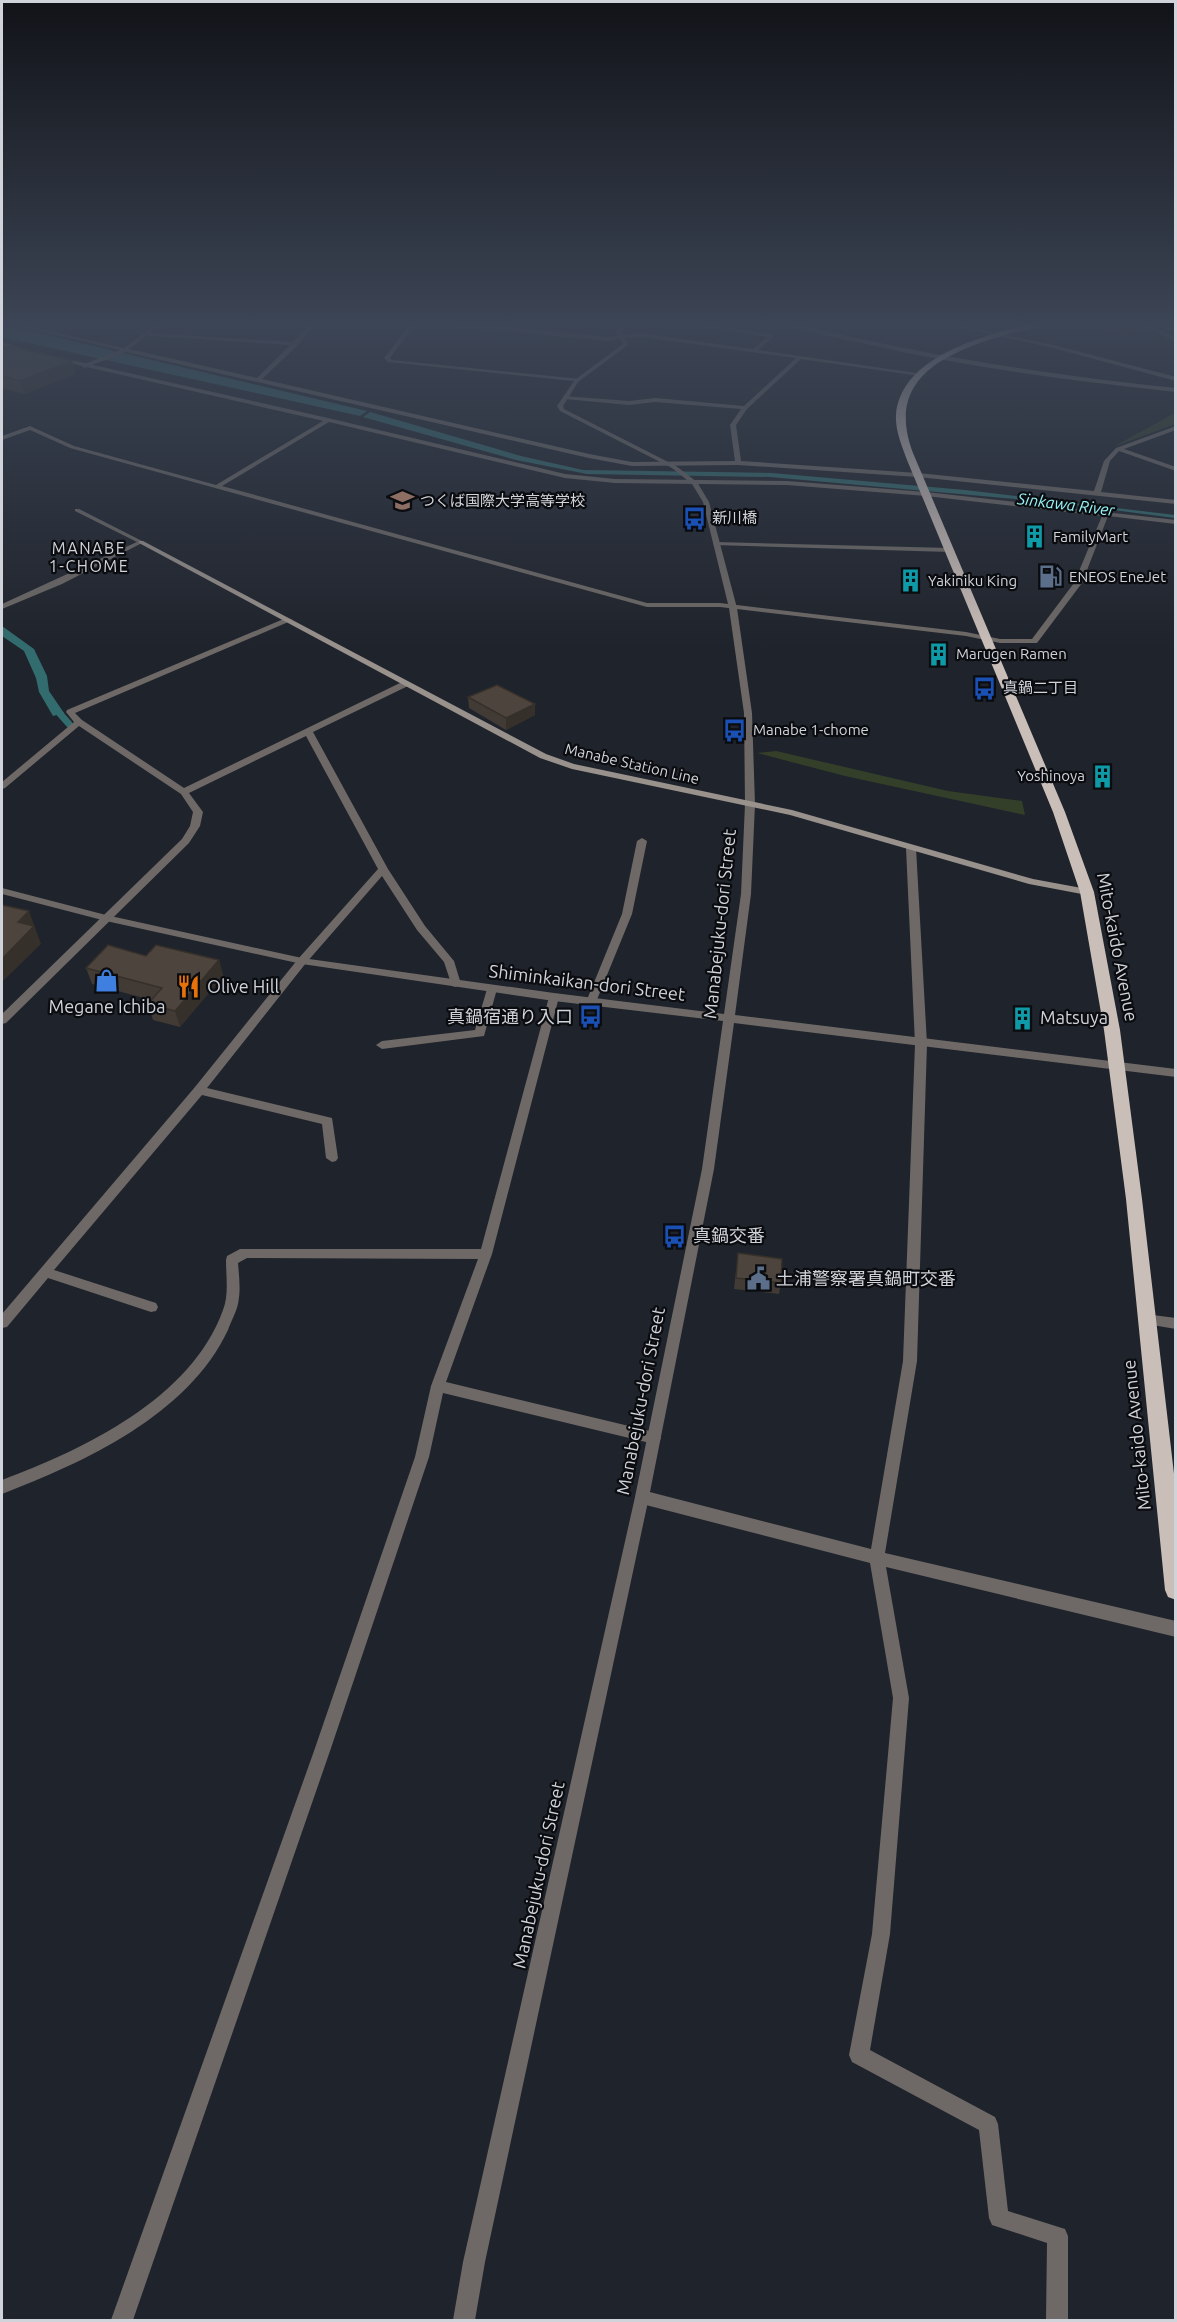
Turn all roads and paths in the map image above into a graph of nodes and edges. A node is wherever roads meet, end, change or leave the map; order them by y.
1 (21, 431) edge
2 (37, 431) edge
3 (309, 431) edge
4 (376, 431) edge
5 (482, 431) edge
6 (604, 431) edge
7 (734, 431) edge
8 (902, 431) edge
9 (1167, 431) edge
10 (2, 438) edge
11 (1118, 449) junction
12 (738, 463) junction
13 (671, 466) junction
14 (1176, 469) edge
15 (919, 477) junction
16 (692, 480) junction
17 (217, 488) junction
18 (926, 493) junction
19 (1097, 493) junction
20 (1176, 502) edge
21 (77, 510) dead end
22 (1106, 513) junction
23 (1176, 522) edge
24 (141, 542) junction
25 (716, 544) junction
26 (950, 550) junction
27 (2, 607) edge
28 (733, 608) junction
29 (289, 620) junction
30 (988, 638) junction
31 (405, 684) junction
32 (79, 722) junction
33 (308, 731) junction
34 (2, 786) edge
35 (184, 792) junction
36 (750, 804) junction
37 (642, 841) dead end
38 (911, 848) junction
39 (383, 869) junction
40 (2, 891) edge
41 (1087, 892) junction
42 (106, 918) junction
43 (302, 961) junction
44 (456, 984) junction
45 (492, 989) junction
46 (554, 997) junction
47 (591, 1002) junction
48 (730, 1019) junction
49 (2, 1020) edge
50 (921, 1044) junction
51 (382, 1045) dead end
52 (1116, 1067) junction
53 (1176, 1073) edge
54 (199, 1089) junction
55 (332, 1158) dead end
56 (486, 1254) junction
57 (45, 1272) junction
58 (151, 1307) dead end
59 (1145, 1319) junction
60 (2, 1323) edge
61 (1176, 1324) edge
62 (438, 1386) junction
63 (654, 1438) junction
64 (2, 1487) edge
65 (642, 1497) junction
66 (877, 1558) junction
67 (1176, 1590) edge
68 (1176, 1629) edge
69 (122, 2320) edge
70 (464, 2320) edge
71 (1057, 2320) edge

1 - 10 street
2 - 17 street
3 - 17 street
4 - 16 street
5 - 13 street
6 - 13 street
7 - 12 street
8 - 15 highway, Mito-kaido Avenue
9 - 11 street
11 - 14 street
11 - 19 street
12 - 13 street
12 - 15 street
13 - 16 street
15 - 18 highway, Mito-kaido Avenue
15 - 19 street
16 - 18 street
16 - 25 street, Manabejuku-dori Street
17 - 28 street
18 - 22 street
18 - 26 highway, Mito-kaido Avenue
19 - 20 street
21 - 24 street
22 - 23 street
22 - 30 street
24 - 27 street
24 - 29 main road, Manabe Station Line
25 - 26 street
25 - 28 street, Manabejuku-dori Street
26 - 30 highway, Mito-kaido Avenue
28 - 30 street
28 - 36 street, Manabejuku-dori Street
29 - 31 main road, Manabe Station Line
29 - 32 street
30 - 41 highway, Mito-kaido Avenue
31 - 33 street
31 - 36 main road, Manabe Station Line
32 - 34 street
32 - 35 street
33 - 35 street
33 - 39 street
35 - 42 street
36 - 38 main road, Manabe Station Line
36 - 48 street, Manabejuku-dori Street
37 - 47 street
38 - 41 main road, Manabe Station Line
38 - 50 street
39 - 43 street
39 - 44 street
40 - 42 street, Shiminkaikan-dori Street
41 - 52 highway, Mito-kaido Avenue
42 - 43 street, Shiminkaikan-dori Street
42 - 49 street
43 - 44 street, Shiminkaikan-dori Street
43 - 54 street
44 - 45 street, Shiminkaikan-dori Street
45 - 46 street, Shiminkaikan-dori Street
45 - 51 street
46 - 47 street, Shiminkaikan-dori Street
46 - 56 street
47 - 48 street, Shiminkaikan-dori Street
48 - 50 street, Shiminkaikan-dori Street
48 - 63 street, Manabejuku-dori Street
50 - 52 street, Shiminkaikan-dori Street
50 - 66 street
52 - 53 street, Shiminkaikan-dori Street
52 - 59 highway, Mito-kaido Avenue
54 - 55 street
54 - 57 street
56 - 62 street
56 - 64 street
57 - 58 street
57 - 60 street
59 - 61 street
59 - 67 highway, Mito-kaido Avenue
62 - 63 street
62 - 69 street
63 - 65 street, Manabejuku-dori Street
65 - 66 street
65 - 70 street, Manabejuku-dori Street
66 - 68 street
66 - 71 street

